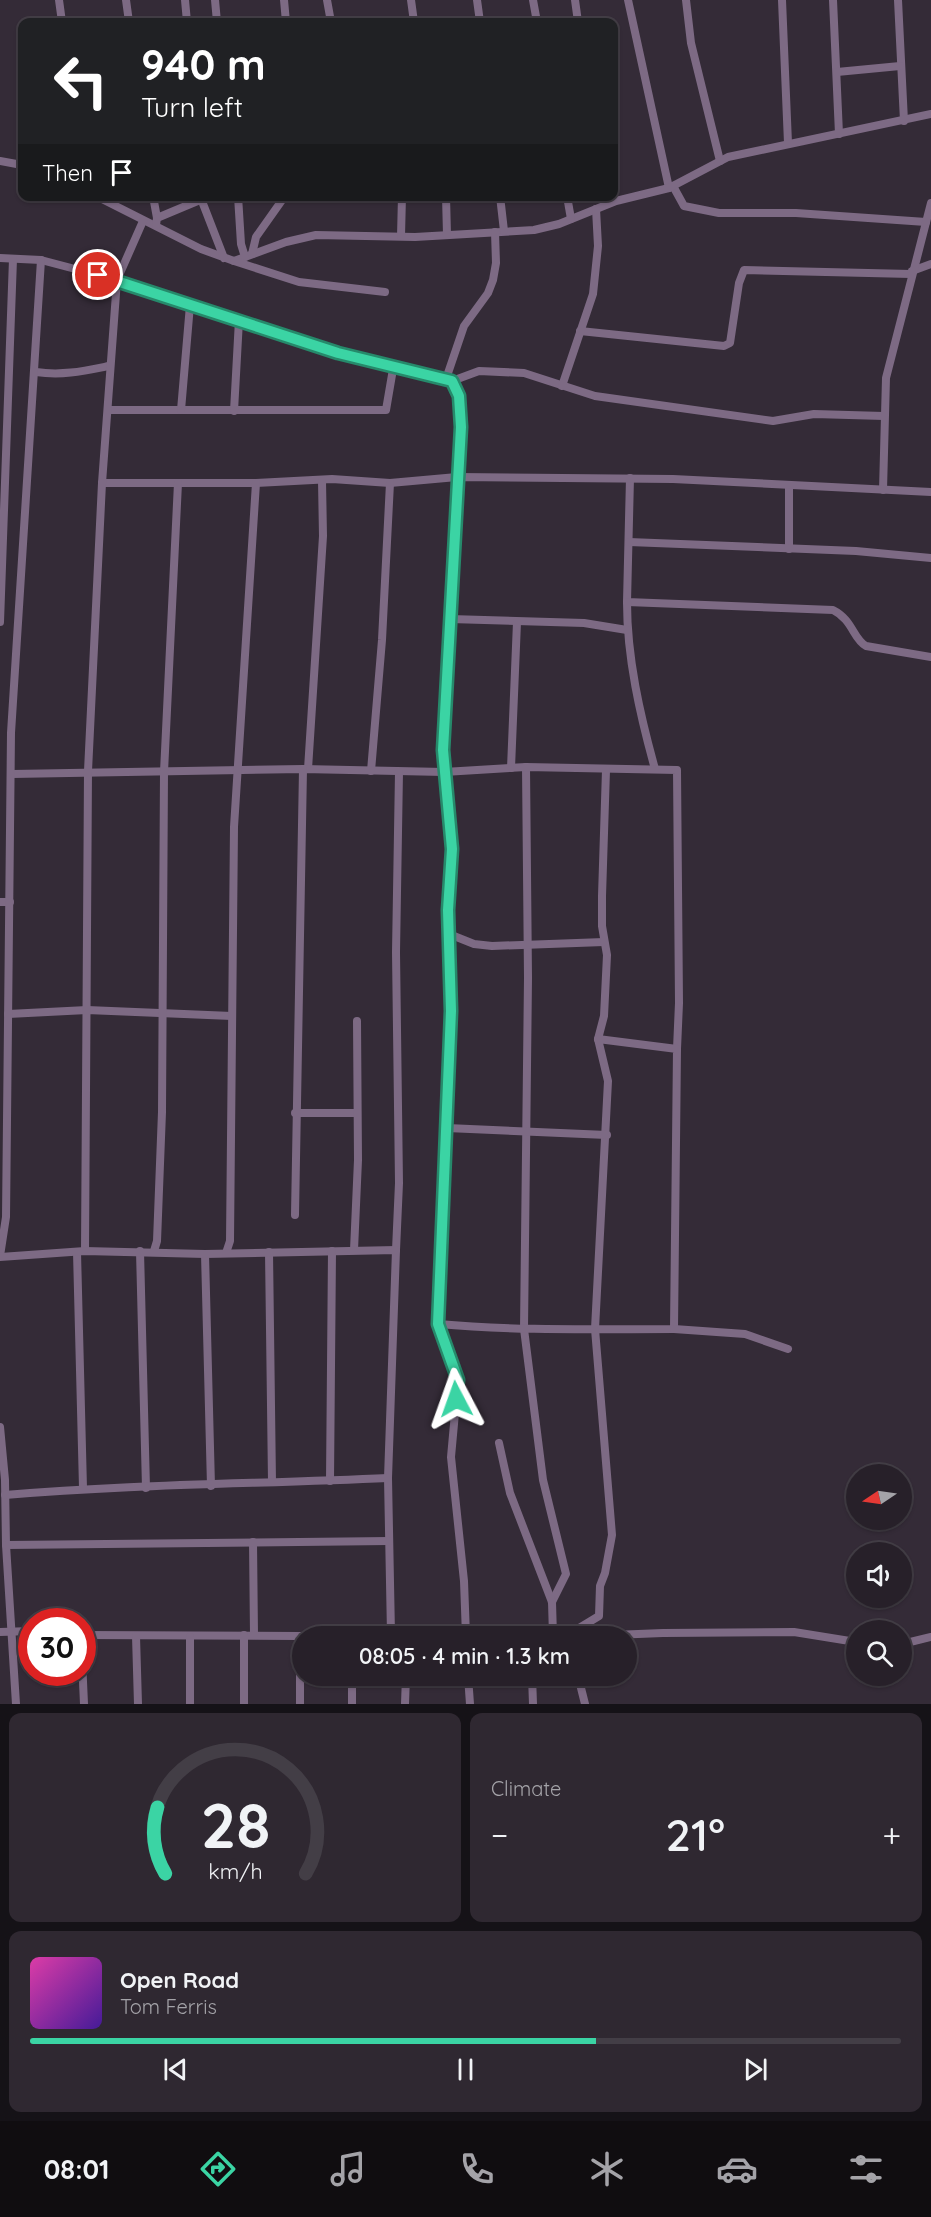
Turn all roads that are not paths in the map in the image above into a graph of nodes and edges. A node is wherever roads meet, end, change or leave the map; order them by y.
1 (59, 0) edge
2 (126, 0) edge
3 (185, 0) edge
4 (215, 0) edge
5 (284, 0) edge
6 (327, 0) edge
7 (411, 0) edge
8 (477, 0) edge
9 (533, 0) edge
10 (574, 0) edge
11 (628, 0) edge
12 (686, 0) edge
13 (782, 0) edge
14 (833, 0) edge
15 (898, 0) edge
16 (61, 18) edge
17 (128, 18) edge
18 (187, 18) edge
19 (217, 18) edge
20 (286, 18) edge
21 (330, 18) edge
22 (413, 18) edge
23 (479, 18) edge
24 (536, 18) edge
25 (577, 18) edge
26 (900, 66) junction
27 (837, 72) junction
28 (931, 114) edge
29 (903, 121) junction
30 (839, 134) junction
31 (788, 143) junction
32 (0, 161) edge
33 (720, 161) junction
34 (18, 164) edge
35 (671, 187) junction
36 (618, 200) edge
37 (105, 201) edge
38 (154, 201) edge
39 (196, 201) edge
40 (201, 201) edge
41 (238, 201) edge
42 (281, 201) edge
43 (402, 201) edge
44 (446, 201) edge
45 (500, 201) edge
46 (568, 201) edge
47 (616, 201) edge
48 (931, 203) edge
49 (596, 209) junction
50 (571, 219) junction
51 (143, 221) junction
52 (156, 221) junction
53 (926, 222) junction
54 (500, 231) junction
55 (447, 235) junction
56 (401, 236) junction
57 (249, 255) junction
58 (0, 258) edge
59 (224, 258) junction
60 (13, 259) junction
61 (41, 260) junction
62 (234, 261) junction
63 (931, 264) edge
64 (912, 272) junction
65 (117, 280) junction
66 (385, 292) dead end
67 (190, 305) junction
68 (239, 320) junction
69 (580, 331) junction
70 (4, 346) edge
71 (110, 366) junction
72 (393, 369) junction
73 (36, 372) junction
74 (449, 380) junction
75 (562, 386) junction
76 (108, 410) junction
77 (181, 411) junction
78 (234, 411) junction
79 (884, 416) junction
80 (457, 477) junction
81 (630, 478) junction
82 (322, 481) junction
83 (102, 483) junction
84 (178, 483) junction
85 (256, 483) junction
86 (390, 483) junction
87 (789, 485) junction
88 (883, 490) junction
89 (931, 492) edge
90 (629, 542) junction
91 (789, 549) junction
92 (931, 558) edge
93 (627, 602) junction
94 (450, 619) junction
95 (0, 622) edge
96 (517, 622) junction
97 (627, 630) junction
98 (931, 657) edge
99 (526, 767) junction
100 (511, 768) junction
101 (306, 769) junction
102 (655, 769) junction
103 (606, 770) junction
104 (88, 771) junction
105 (237, 771) junction
106 (371, 771) junction
107 (164, 772) junction
108 (399, 772) junction
109 (444, 772) junction
110 (12, 774) junction
111 (0, 902) edge
112 (10, 902) junction
113 (448, 934) junction
114 (604, 942) junction
115 (527, 946) junction
116 (87, 1010) junction
117 (8, 1014) junction
118 (164, 1014) junction
119 (232, 1016) junction
120 (357, 1021) dead end
121 (598, 1039) junction
122 (677, 1048) junction
123 (295, 1113) junction
124 (357, 1113) junction
125 (447, 1128) junction
126 (525, 1131) junction
127 (607, 1135) junction
128 (294, 1215) dead end
129 (354, 1250) junction
130 (396, 1250) junction
131 (140, 1251) junction
132 (154, 1251) junction
133 (332, 1251) junction
134 (81, 1252) junction
135 (269, 1252) junction
136 (226, 1253) junction
137 (205, 1254) junction
138 (0, 1257) edge
139 (438, 1324) junction
140 (524, 1329) junction
141 (595, 1329) junction
142 (674, 1329) junction
143 (788, 1349) dead end
144 (0, 1427) edge
145 (499, 1443) dead end
146 (388, 1478) junction
147 (330, 1480) junction
148 (272, 1482) junction
149 (211, 1486) junction
150 (83, 1488) junction
151 (146, 1488) junction
152 (5, 1495) junction
153 (389, 1541) junction
154 (253, 1542) junction
155 (6, 1545) junction
156 (552, 1602) junction
157 (391, 1626) edge
158 (466, 1626) edge
159 (553, 1626) edge
160 (582, 1626) edge
161 (13, 1630) junction
162 (18, 1630) edge
163 (0, 1632) edge
164 (637, 1634) edge
165 (96, 1635) edge
166 (244, 1635) junction
167 (254, 1635) junction
168 (136, 1636) junction
169 (292, 1636) edge
170 (190, 1637) junction
171 (931, 1637) edge
172 (846, 1640) edge
173 (912, 1642) edge
174 (83, 1686) edge
175 (300, 1686) edge
176 (352, 1686) edge
177 (406, 1686) edge
178 (469, 1686) edge
179 (533, 1686) edge
180 (580, 1686) edge
181 (16, 1704) edge
182 (84, 1704) edge
183 (138, 1704) edge
184 (190, 1704) edge
185 (244, 1704) edge
186 (300, 1704) edge
187 (352, 1704) edge
188 (405, 1704) edge
189 (470, 1704) edge
190 (534, 1704) edge
191 (585, 1704) edge

1 - 16 street
2 - 17 street
3 - 18 street
4 - 19 street
5 - 20 street
6 - 21 street
7 - 22 street
8 - 23 street
9 - 24 street
10 - 25 street
11 - 35 street
12 - 33 street
13 - 31 street
14 - 27 street
15 - 26 street
26 - 27 street
26 - 29 street
27 - 30 street
28 - 29 street
29 - 30 street
30 - 31 street
31 - 33 street
32 - 34 street
33 - 35 street
35 - 36 street
35 - 53 street
37 - 51 street
38 - 52 street
39 - 52 street
40 - 59 street
41 - 57 street
42 - 57 street
43 - 56 street
44 - 55 street
45 - 54 street
46 - 50 street
47 - 49 street
48 - 53 street
49 - 50 street
49 - 69 street
50 - 54 street
51 - 52 street
51 - 65 street
52 - 59 street
53 - 64 street
54 - 55 street
54 - 74 street
55 - 56 street
56 - 57 street
57 - 62 street
58 - 60 street
59 - 62 street
60 - 61 street
60 - 70 street
61 - 65 street
61 - 73 street
62 - 66 street
63 - 64 street
64 - 69 street
64 - 79 street
65 - 67 street
65 - 71 street
67 - 68 street
67 - 77 street
68 - 72 street
68 - 78 street
69 - 75 street
70 - 95 street
71 - 73 street
71 - 76 street
72 - 74 street
72 - 78 street
73 - 110 street
74 - 75 street
74 - 80 street
75 - 79 street
76 - 77 street
76 - 83 street
77 - 78 street
79 - 88 street
80 - 81 street
80 - 86 street
80 - 94 street
81 - 87 street
81 - 90 street
82 - 85 street
82 - 86 street
82 - 101 street
83 - 84 street
83 - 104 street
84 - 85 street
84 - 107 street
85 - 105 street
86 - 106 street
87 - 88 street
87 - 91 street
88 - 89 street
90 - 91 street
90 - 93 street
91 - 92 street
93 - 97 street
93 - 98 street
94 - 96 street
94 - 109 street
96 - 97 street
96 - 100 street
97 - 102 street
99 - 100 street
99 - 103 street
99 - 115 street
100 - 109 street
101 - 105 street
101 - 106 street
101 - 123 street
102 - 103 street
102 - 122 street
103 - 114 street
104 - 107 street
104 - 110 street
104 - 116 street
105 - 107 street
105 - 119 street
106 - 108 street
107 - 118 street
108 - 109 street
108 - 130 street
109 - 113 street
110 - 112 street
111 - 112 street
112 - 117 street
113 - 115 street
113 - 125 street
114 - 115 street
114 - 121 street
115 - 126 street
116 - 117 street
116 - 118 street
116 - 134 street
117 - 138 street
118 - 119 street
118 - 132 street
119 - 136 street
120 - 124 street
121 - 122 street
121 - 127 street
122 - 142 street
123 - 124 street
123 - 128 street
124 - 129 street
125 - 126 street
125 - 139 street
126 - 127 street
126 - 140 street
127 - 141 street
129 - 130 street
129 - 133 street
130 - 146 street
131 - 132 street
131 - 134 street
131 - 151 street
132 - 137 street
133 - 135 street
133 - 147 street
134 - 138 street
134 - 150 street
135 - 136 street
135 - 148 street
136 - 137 street
137 - 149 street
139 - 140 street
139 - 158 street
140 - 141 street
140 - 156 street
141 - 142 street
141 - 160 street
142 - 143 street
144 - 152 street
145 - 156 street
146 - 147 street
146 - 153 street
147 - 148 street
148 - 149 street
149 - 151 street
150 - 151 street
150 - 152 street
152 - 155 street
153 - 154 street
153 - 157 street
154 - 155 street
154 - 167 street
155 - 161 street
156 - 159 street
161 - 162 street
161 - 163 street
161 - 181 street
164 - 172 street
165 - 168 street
166 - 167 street
166 - 170 street
166 - 185 street
167 - 169 street
168 - 170 street
168 - 183 street
170 - 184 street
171 - 173 street
174 - 182 street
175 - 186 street
176 - 187 street
177 - 188 street
178 - 189 street
179 - 190 street
180 - 191 street

